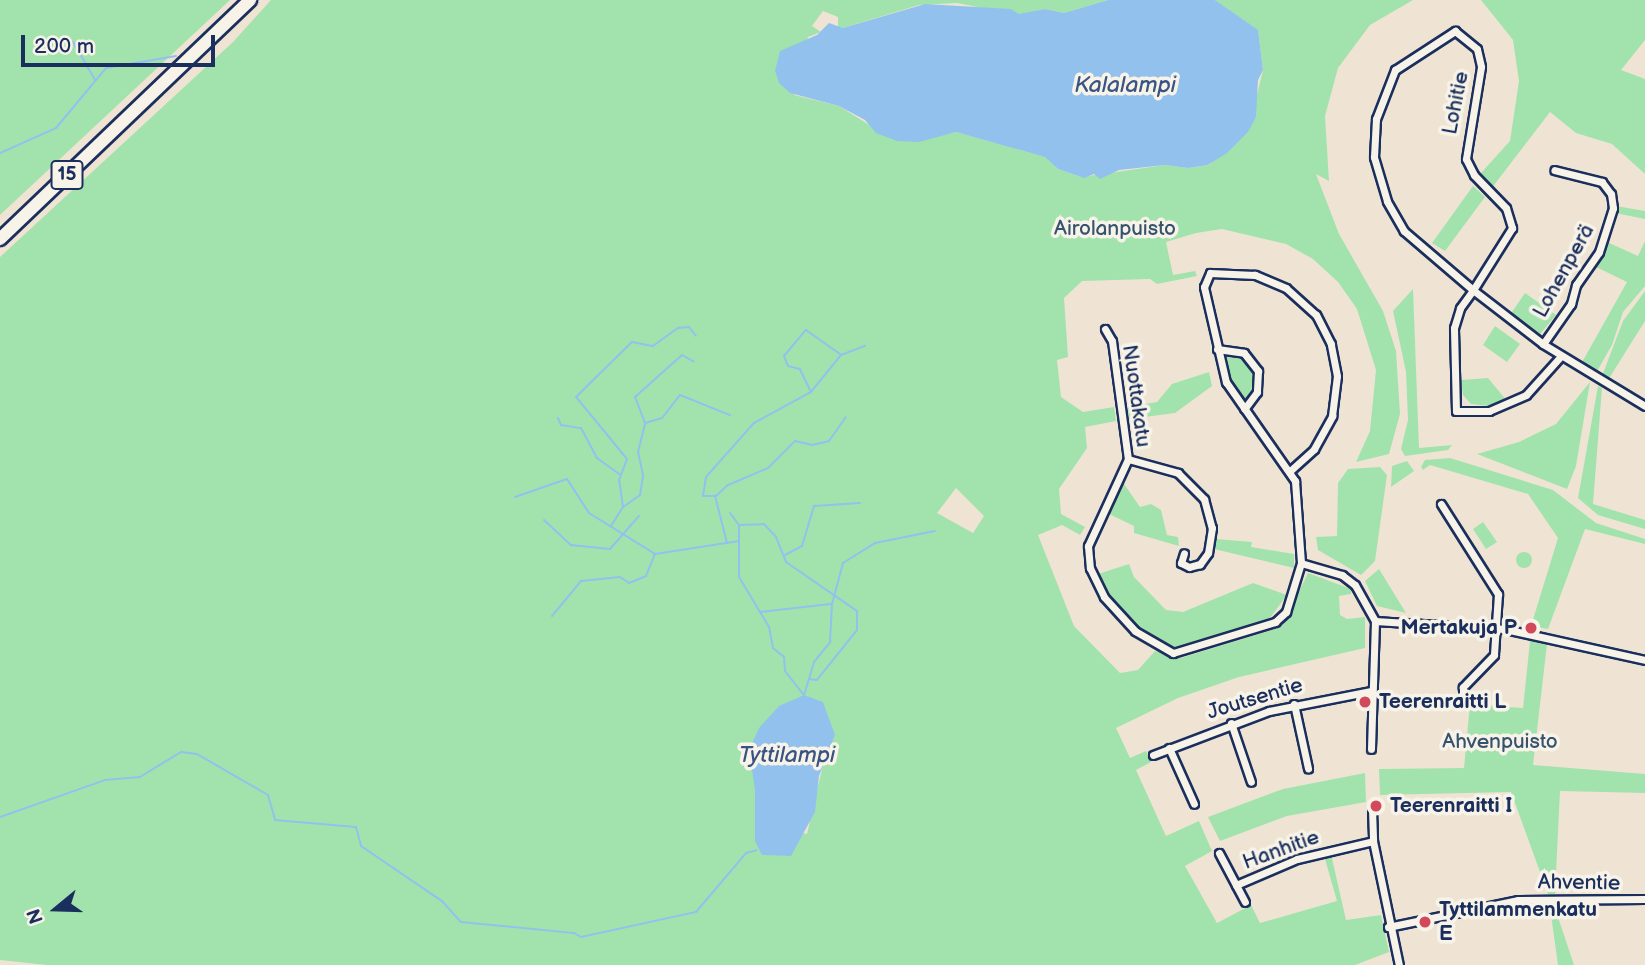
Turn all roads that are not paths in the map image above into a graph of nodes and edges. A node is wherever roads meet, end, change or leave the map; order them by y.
1 (250, 0) edge
2 (1554, 170) dead end
3 (0, 239) edge
4 (1473, 290) junction
5 (1105, 329) dead end
6 (1543, 344) junction
7 (1217, 349) junction
8 (1562, 356) junction
9 (1645, 406) edge
10 (1244, 409) junction
11 (1128, 459) junction
12 (1291, 470) junction
13 (1441, 504) dead end
14 (1184, 553) dead end
15 (1301, 563) junction
16 (1375, 621) junction
17 (1496, 628) junction
18 (1645, 660) edge
19 (1371, 691) junction
20 (1463, 701) dead end
21 (1294, 704) junction
22 (1231, 723) junction
23 (1169, 748) junction
24 (1371, 749) dead end
25 (1153, 755) dead end
26 (1308, 768) dead end
27 (1251, 782) dead end
28 (1194, 804) dead end
29 (1371, 809) dead end
30 (1373, 841) junction
31 (1219, 853) dead end
32 (1236, 885) junction
33 (1645, 899) edge
34 (1244, 902) dead end
35 (1388, 927) junction
36 (1399, 965) edge

1 - 3 highway, 15
2 - 6 street, Lohenperä
4 - 4 street, Lohitie
4 - 6 street, Lohitie
4 - 8 street
5 - 11 street, Nuottakatu
6 - 8 street, Lohitie
7 - 10 street
7 - 10 street
7 - 12 street
8 - 9 street, Lohitie
10 - 12 street
11 - 14 street
11 - 15 street, Nuottakatu
12 - 15 street, Nuottakatu
13 - 17 street
15 - 16 street
16 - 17 street
16 - 19 street
17 - 18 street
17 - 20 street
19 - 21 street, Joutsentie
19 - 24 street
21 - 22 street, Joutsentie
21 - 26 street
22 - 23 street, Joutsentie
22 - 27 street
23 - 25 street, Joutsentie
23 - 28 street
29 - 30 street
30 - 32 street, Hanhitie
30 - 35 street
31 - 32 street, Hanhitie
32 - 34 street
33 - 35 street, Ahventie
35 - 36 street

